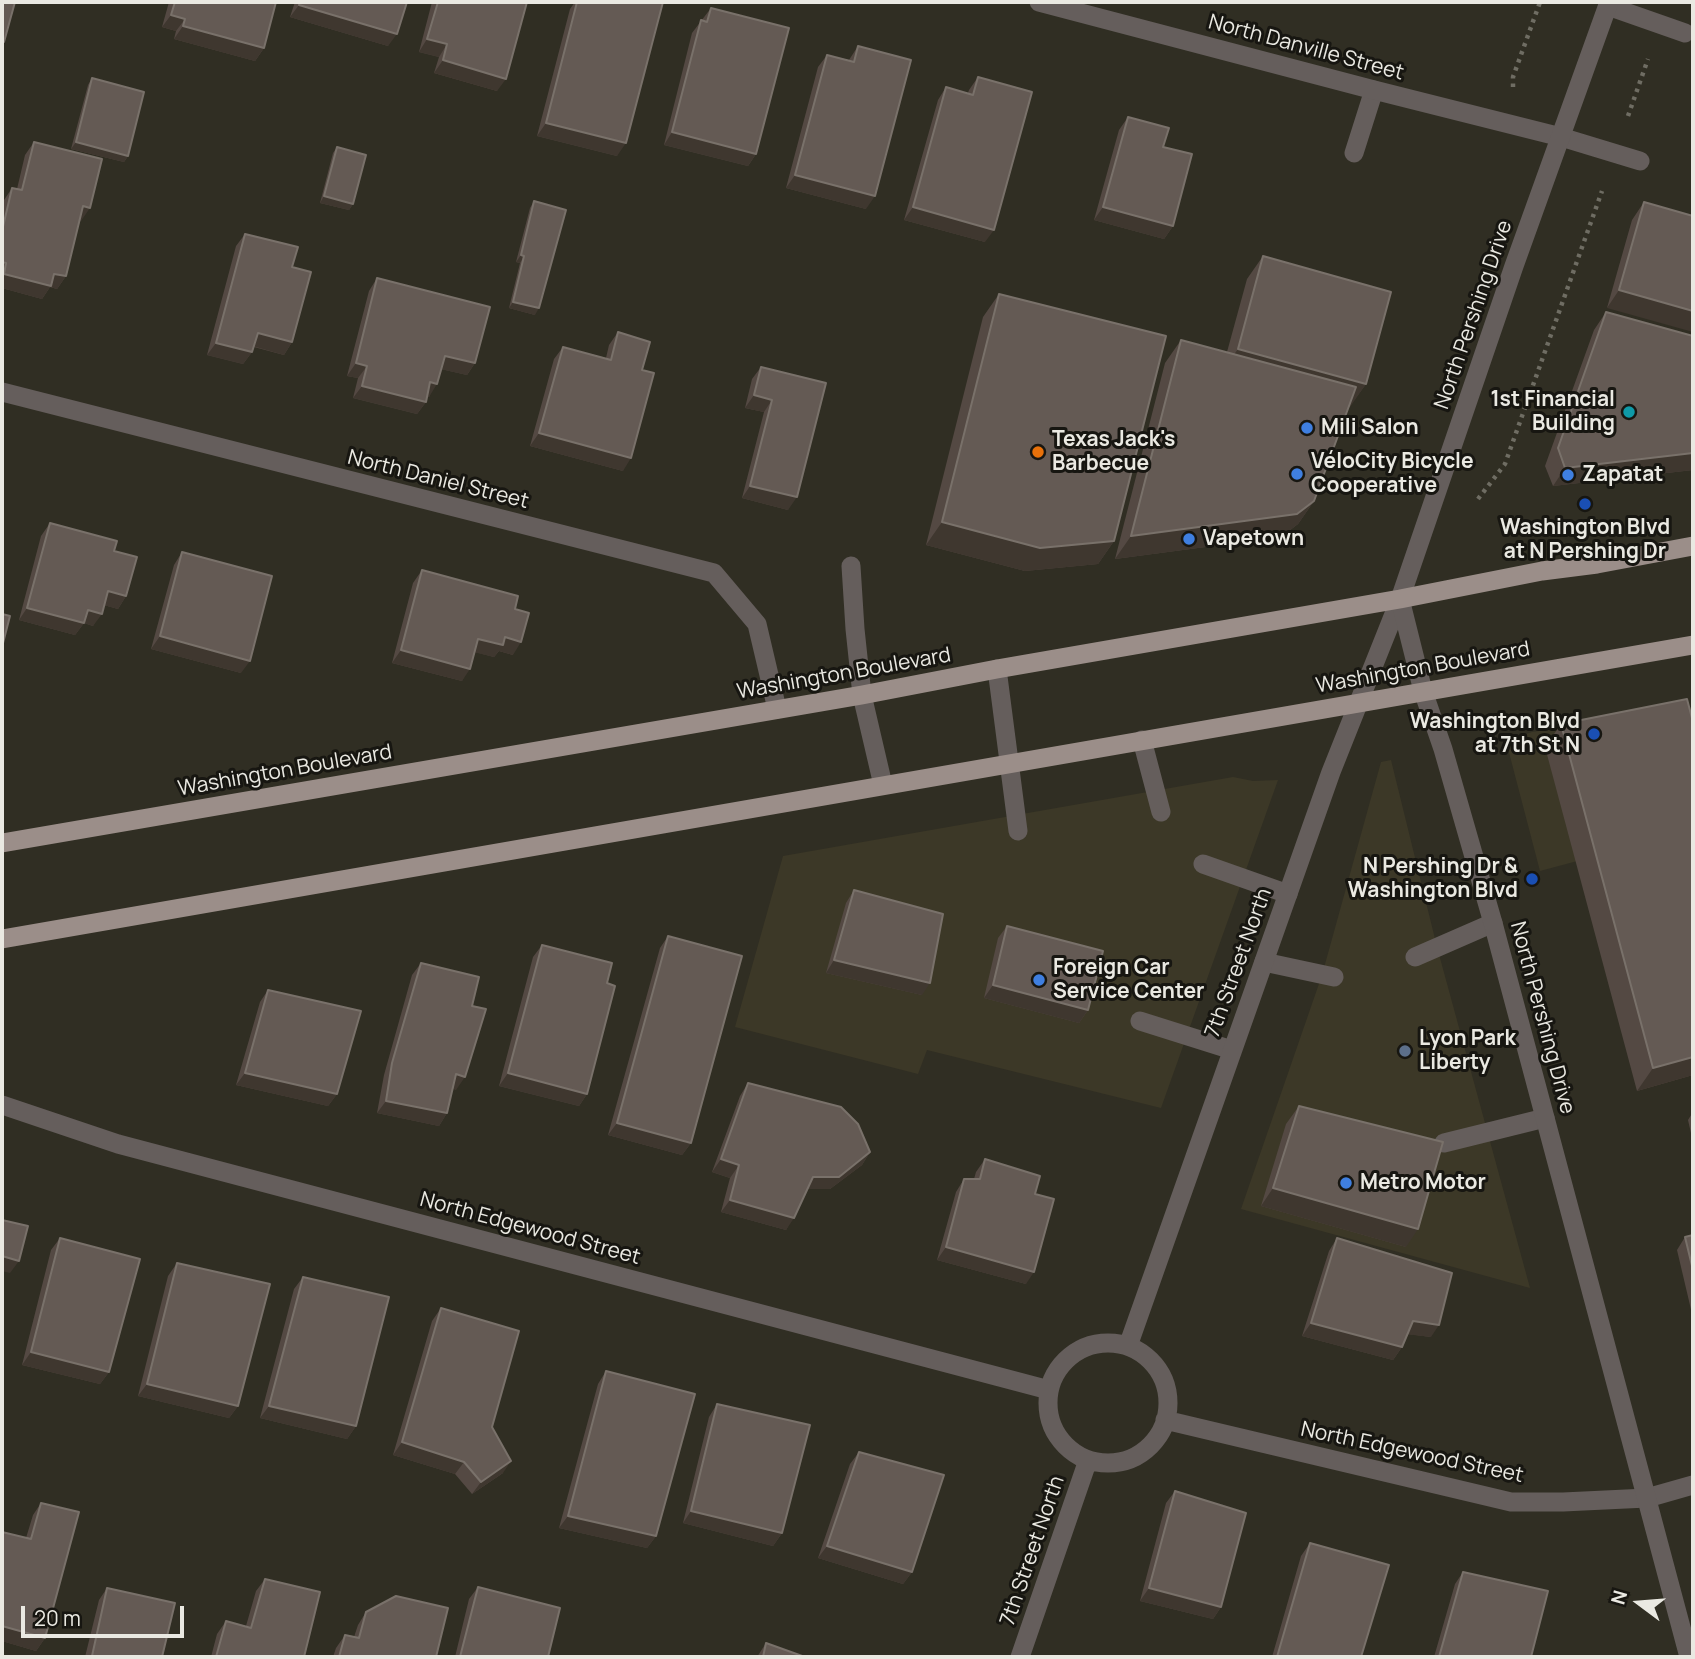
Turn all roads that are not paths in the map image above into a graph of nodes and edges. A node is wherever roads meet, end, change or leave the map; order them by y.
1 (1040, 2) edge
2 (1608, 4) edge
3 (1685, 33) dead end
4 (1374, 90) junction
5 (1561, 137) junction
6 (1354, 153) dead end
7 (1640, 161) dead end
8 (2, 393) edge
9 (1693, 546) edge
10 (851, 566) dead end
11 (1400, 599) junction
12 (1693, 645) edge
13 (997, 669) junction
14 (1423, 691) junction
15 (862, 695) junction
16 (1357, 702) junction
17 (777, 709) junction
18 (1142, 740) junction
19 (1011, 762) junction
20 (883, 785) junction
21 (1161, 812) dead end
22 (1018, 831) dead end
23 (2, 843) edge
24 (1203, 864) dead end
25 (1288, 894) junction
26 (1493, 923) junction
27 (2, 939) edge
28 (1415, 957) dead end
29 (1264, 962) junction
30 (1334, 977) dead end
31 (1140, 1021) dead end
32 (1232, 1050) junction
33 (2, 1105) edge
34 (1545, 1118) junction
35 (1444, 1143) edge
36 (1128, 1346) junction
37 (1049, 1390) junction
38 (1166, 1420) junction
39 (1088, 1460) junction
40 (1693, 1485) edge
41 (1647, 1498) junction
42 (1020, 1657) edge
43 (1689, 1657) edge

1 - 4 street, North Danville Street
2 - 3 street
2 - 5 street, North Pershing Drive
4 - 5 street, North Danville Street
4 - 6 street
5 - 7 street, North Danville Street
5 - 11 street, North Pershing Drive
8 - 17 street, North Daniel Street
9 - 11 main road, Washington Boulevard
10 - 15 street
11 - 13 main road, Washington Boulevard
11 - 14 street, North Pershing Drive
11 - 16 street, 7th Street North
12 - 14 main road, Washington Boulevard
13 - 15 main road, Washington Boulevard
13 - 19 street
14 - 16 main road, Washington Boulevard
14 - 26 street, North Pershing Drive
15 - 17 main road, Washington Boulevard
15 - 20 street
16 - 18 main road, Washington Boulevard
16 - 25 street, 7th Street North
17 - 23 main road, Washington Boulevard
18 - 19 main road, Washington Boulevard
18 - 21 street
19 - 20 main road, Washington Boulevard
19 - 22 street
20 - 27 main road, Washington Boulevard
24 - 25 street
25 - 29 street, 7th Street North
26 - 28 street
26 - 34 street, North Pershing Drive
29 - 30 street
29 - 32 street, 7th Street North
31 - 32 street
32 - 36 street, 7th Street North
33 - 37 street, North Edgewood Street
34 - 35 street
34 - 41 street, North Pershing Drive
36 - 37 street
36 - 38 street
37 - 39 street
38 - 39 street
38 - 41 street, North Edgewood Street
39 - 42 street, 7th Street North
40 - 41 street, North Edgewood Street
41 - 43 street, North Pershing Drive

